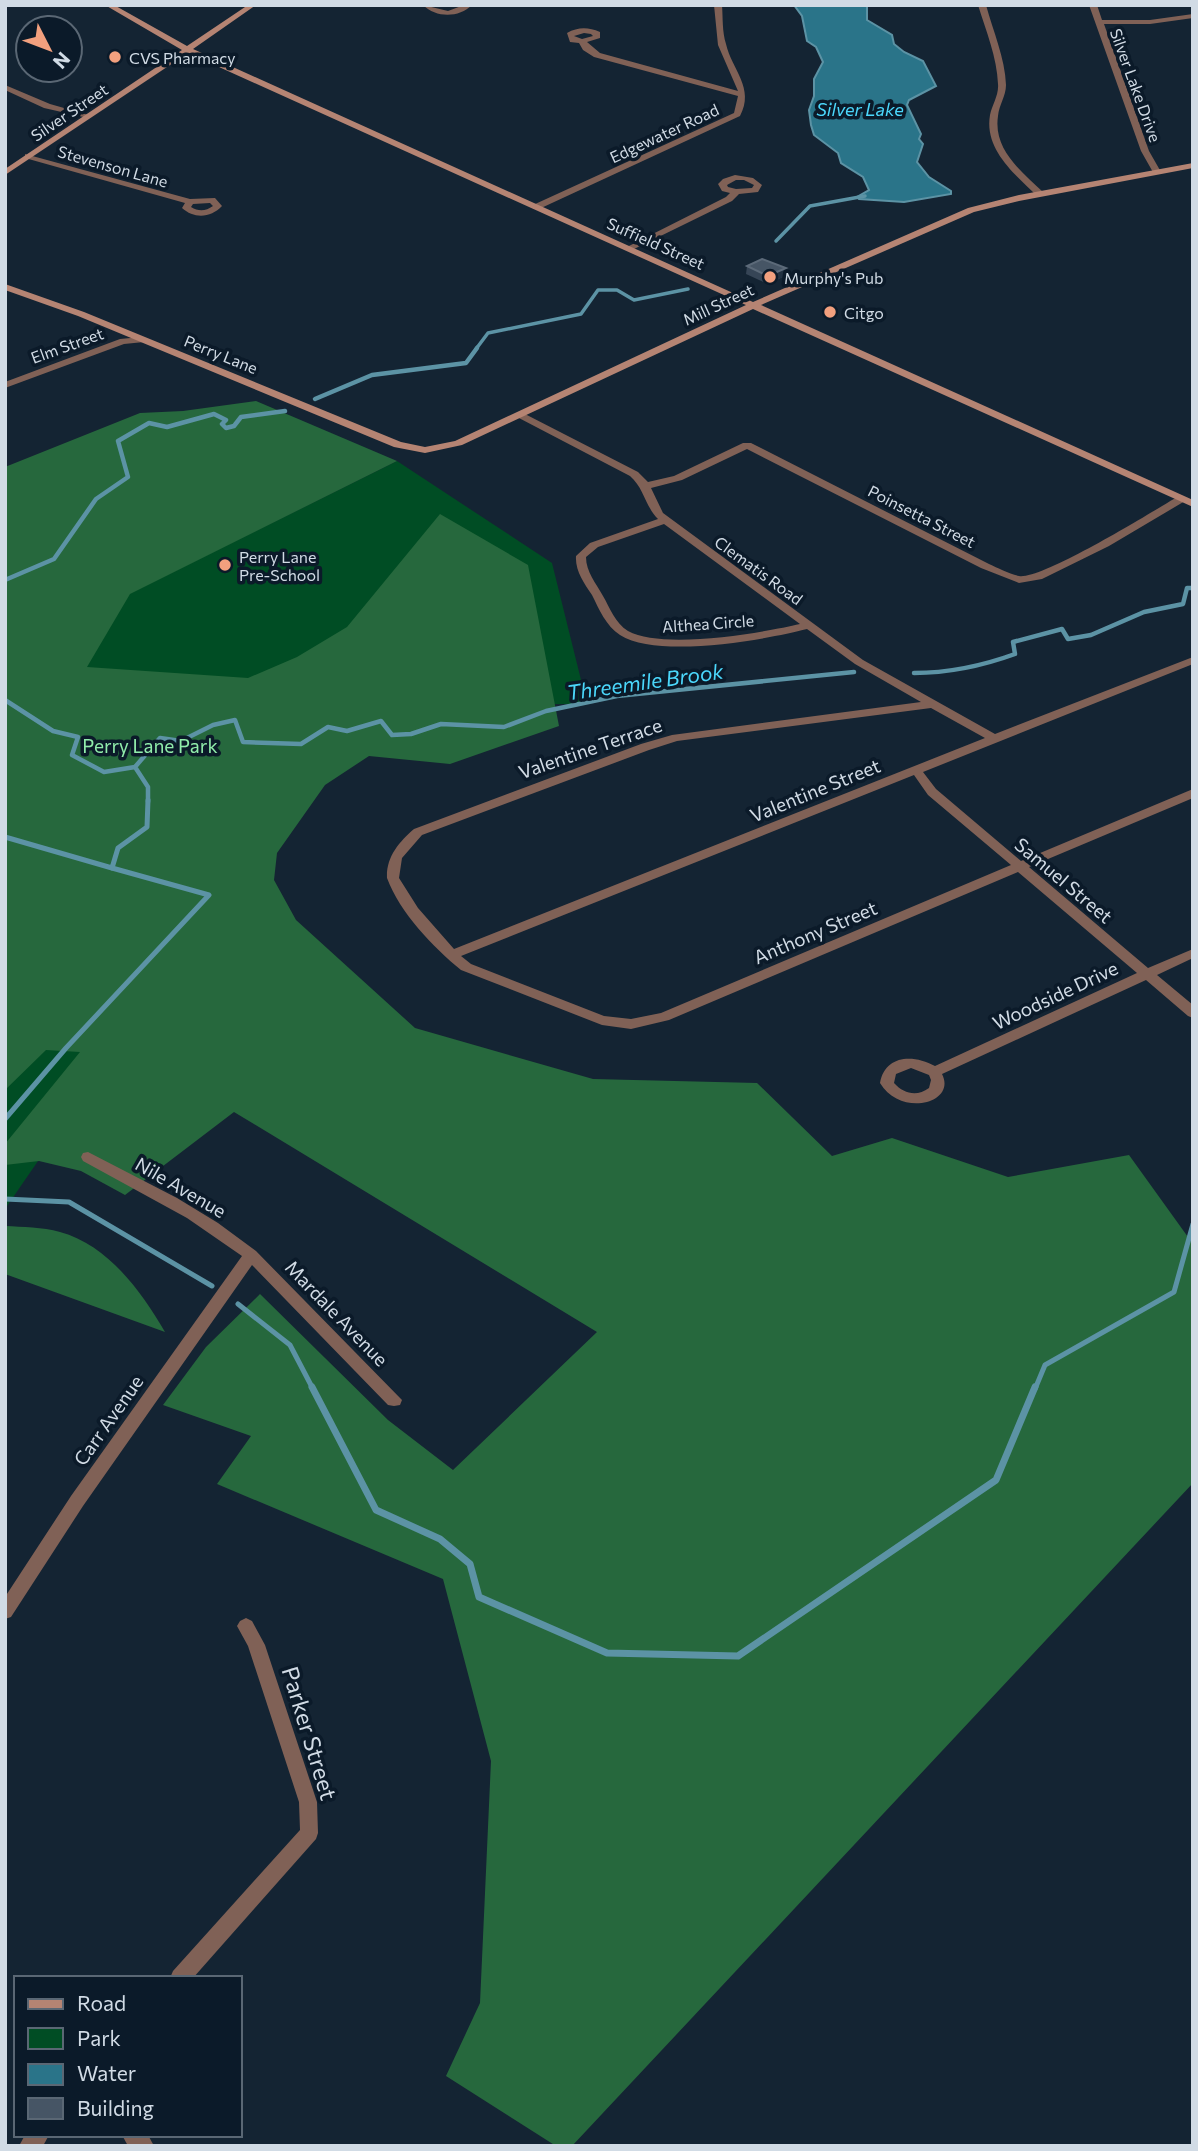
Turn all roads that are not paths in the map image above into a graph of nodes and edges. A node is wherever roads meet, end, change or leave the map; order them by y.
1 (108, 5) edge
2 (253, 5) edge
3 (426, 5) edge
4 (469, 5) edge
5 (718, 5) edge
6 (982, 5) edge
7 (1093, 5) edge
8 (1193, 16) edge
9 (1099, 22) junction
10 (582, 41) dead end
11 (188, 50) junction
12 (737, 76) junction
13 (699, 83) junction
14 (5, 87) edge
15 (742, 95) junction
16 (88, 116) junction
17 (28, 156) junction
18 (1193, 165) edge
19 (1157, 172) junction
20 (5, 173) edge
21 (736, 192) dead end
22 (1040, 194) junction
23 (190, 202) dead end
24 (536, 207) junction
25 (629, 248) junction
26 (5, 286) edge
27 (755, 304) junction
28 (141, 341) junction
29 (5, 385) edge
30 (520, 415) junction
31 (425, 450) joint
32 (646, 486) junction
33 (1181, 499) junction
34 (1193, 504) edge
35 (665, 520) junction
36 (808, 625) junction
37 (1193, 660) edge
38 (931, 704) junction
39 (995, 739) junction
40 (916, 770) junction
41 (1193, 793) edge
42 (1019, 867) junction
43 (1193, 953) edge
44 (450, 955) junction
45 (1146, 975) junction
46 (1193, 1013) edge
47 (934, 1072) dead end
48 (88, 1157) dead end
49 (251, 1255) junction
50 (394, 1400) dead end
51 (5, 1612) edge
52 (246, 1626) dead end
53 (182, 1976) edge

1 - 11 street, Suffield Street
2 - 11 street, Silver Street
3 - 4 street
5 - 12 street, Edgewater Road
6 - 22 street
7 - 9 street, Silver Lake Drive
8 - 9 street
9 - 19 street, Silver Lake Drive
10 - 13 street
11 - 16 street, Silver Street
11 - 24 street, Suffield Street
12 - 13 street
12 - 15 street, Edgewater Road
13 - 15 street
14 - 16 street
15 - 24 street, Edgewater Road
16 - 17 street, Silver Street
17 - 20 street, Silver Street
17 - 23 street, Stevenson Lane
18 - 19 street, Mill Street
19 - 22 street, Mill Street
21 - 25 street
22 - 27 street, Mill Street
24 - 25 street, Suffield Street
25 - 27 street, Suffield Street
26 - 28 street, Perry Lane
27 - 30 street, Mill Street
27 - 33 street, Suffield Street
28 - 29 street, Elm Street
28 - 31 street, Perry Lane
30 - 31 street, Mill Street
30 - 32 street, Clematis Road
32 - 33 street, Poinsetta Street
32 - 35 street, Clematis Road
33 - 34 street, Suffield Street
35 - 36 street, Clematis Road
35 - 36 street, Althea Circle
36 - 38 street, Clematis Road
37 - 39 street, Valentine Street
38 - 39 street, Clematis Road
38 - 44 street, Valentine Terrace
39 - 40 street, Valentine Street
40 - 42 street, Samuel Street
40 - 44 street, Valentine Street
41 - 42 street, Anthony Street
42 - 44 street, Anthony Street
42 - 45 street, Samuel Street
43 - 45 street, Woodside Drive
45 - 46 street, Samuel Street
45 - 47 street, Woodside Drive
48 - 49 street, Nile Avenue
49 - 50 street, Mardale Avenue
49 - 51 street, Carr Avenue
52 - 53 street, Parker Street

